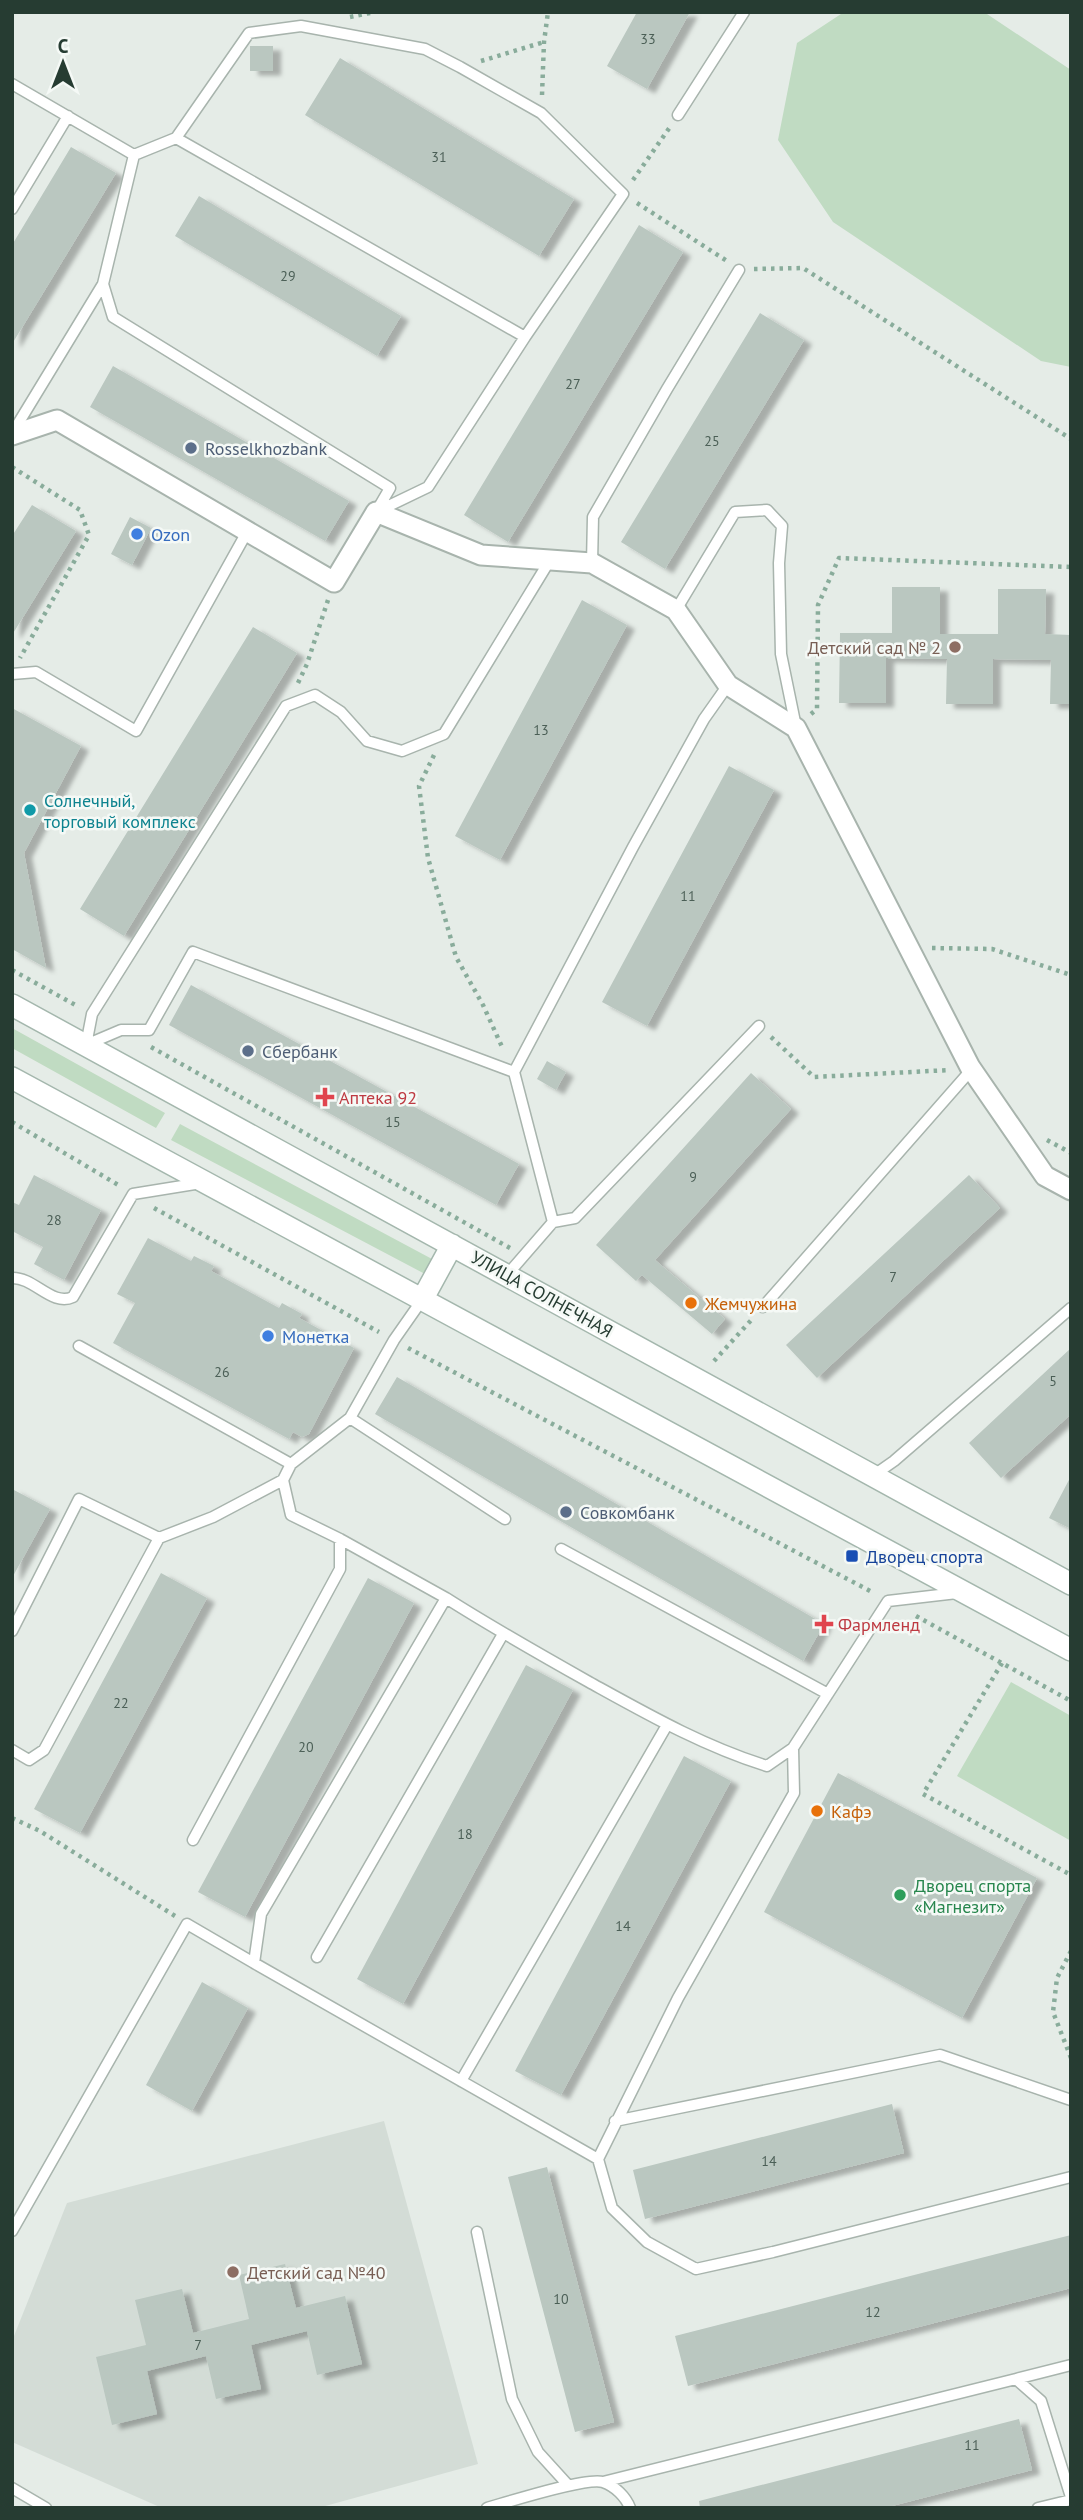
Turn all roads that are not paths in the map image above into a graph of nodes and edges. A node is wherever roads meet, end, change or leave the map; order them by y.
1 (744, 12) edge
2 (12, 84) edge
3 (678, 114) road end
4 (68, 116) junction
5 (176, 138) junction
6 (134, 155) junction
7 (12, 209) edge
8 (739, 270) road end
9 (103, 284) junction
10 (525, 337) junction
11 (12, 434) edge
12 (376, 512) junction
13 (247, 532) junction
14 (550, 560) junction
15 (592, 563) junction
16 (676, 610) junction
17 (12, 674) edge
18 (728, 685) junction
19 (796, 728) junction
20 (12, 1005) edge
21 (759, 1026) road end
22 (86, 1045) junction
23 (972, 1068) junction
24 (514, 1072) junction
25 (12, 1078) edge
26 (205, 1182) junction
27 (1071, 1189) edge
28 (553, 1222) junction
29 (452, 1245) junction
30 (507, 1275) junction
31 (12, 1278) edge
32 (422, 1300) junction
33 (763, 1307) road end
34 (1071, 1308) edge
35 (79, 1346) dead end
36 (350, 1418) junction
37 (291, 1464) junction
38 (872, 1475) junction
39 (283, 1480) junction
40 (505, 1519) dead end
41 (159, 1538) junction
42 (340, 1539) junction
43 (561, 1549) dead end
44 (1071, 1584) edge
45 (965, 1592) junction
46 (446, 1598) junction
47 (12, 1631) edge
48 (503, 1634) junction
49 (1071, 1650) edge
50 (828, 1694) junction
51 (667, 1725) junction
52 (793, 1748) junction
53 (12, 1750) edge
54 (192, 1839) dead end
55 (317, 1957) dead end
56 (254, 1963) junction
57 (461, 2081) junction
58 (1071, 2099) edge
59 (615, 2121) junction
60 (598, 2159) junction
61 (1071, 2177) edge
62 (12, 2231) edge
63 (477, 2232) dead end
64 (1071, 2365) edge
65 (1016, 2379) junction
66 (603, 2482) junction
67 (568, 2486) junction
68 (12, 2488) edge
69 (1071, 2498) edge
70 (46, 2508) edge
71 (486, 2508) edge
72 (630, 2508) edge
73 (1038, 2508) edge

1 - 3 lane
2 - 4 lane
4 - 6 lane
4 - 7 lane
5 - 6 lane
5 - 10 lane
5 - 10 lane
6 - 9 lane
8 - 15 lane
9 - 11 lane
9 - 12 lane
10 - 12 lane
11 - 13 street
12 - 13 street
12 - 14 street
13 - 17 lane
14 - 15 street
14 - 22 lane
15 - 16 street
16 - 18 street
16 - 19 lane
18 - 19 street
18 - 24 lane
19 - 23 street
20 - 22 main road, УЛИЦА СОЛНЕЧНАЯ
21 - 28 lane
22 - 24 lane
22 - 29 main road, УЛИЦА СОЛНЕЧНАЯ
23 - 27 street
23 - 33 lane
24 - 28 lane
25 - 26 main road
26 - 31 lane
26 - 32 main road
28 - 30 lane
29 - 30 main road, УЛИЦА СОЛНЕЧНАЯ
29 - 32 main road
30 - 38 main road, УЛИЦА СОЛНЕЧНАЯ
32 - 36 lane
32 - 45 main road
34 - 38 lane
35 - 37 lane
36 - 37 lane
36 - 40 lane
37 - 39 lane
38 - 44 main road, УЛИЦА СОЛНЕЧНАЯ
39 - 41 lane
39 - 42 lane
41 - 47 lane
41 - 53 lane
42 - 46 lane
42 - 54 lane
43 - 50 lane
45 - 49 main road
45 - 50 lane
46 - 48 lane
46 - 56 lane
48 - 51 lane
48 - 55 lane
50 - 52 lane
51 - 52 lane
51 - 57 lane
52 - 59 lane
56 - 57 lane
56 - 62 lane
57 - 60 lane
58 - 59 lane
59 - 60 lane
60 - 61 lane
63 - 67 lane
64 - 65 lane
65 - 66 lane
65 - 69 lane
66 - 67 lane
66 - 72 lane
67 - 71 lane
68 - 70 lane
69 - 73 lane

